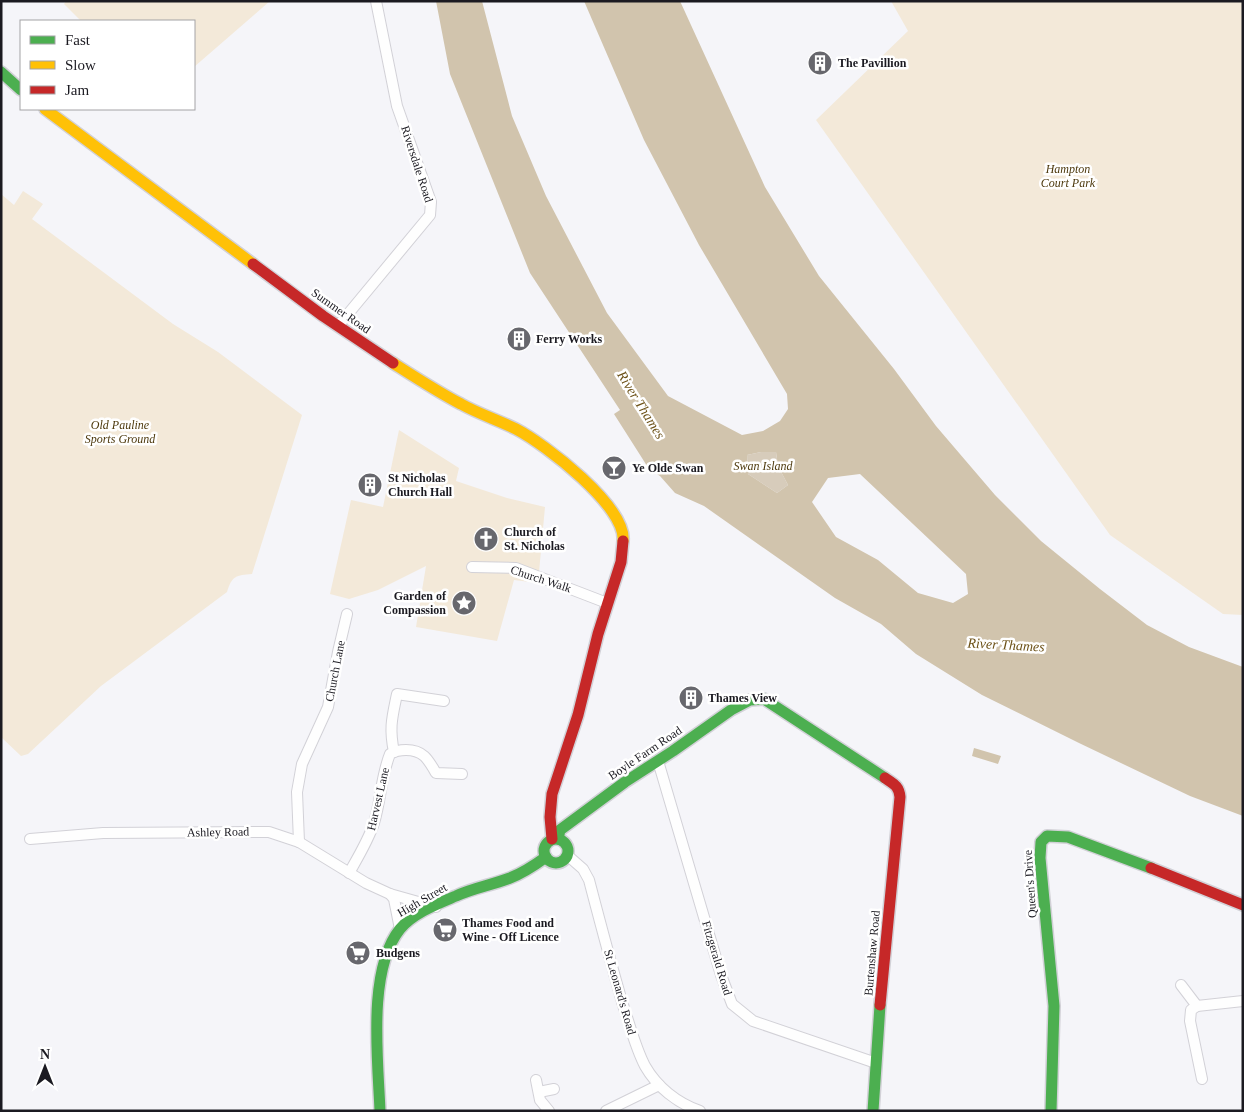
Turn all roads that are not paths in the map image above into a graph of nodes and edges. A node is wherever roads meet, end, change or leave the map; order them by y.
1 (376, 1) edge
2 (1, 72) edge
3 (20, 89) edge
4 (47, 110) edge
5 (338, 326) junction
6 (472, 567) dead end
7 (608, 603) junction
8 (347, 614) dead end
9 (444, 701) dead end
10 (394, 752) junction
11 (658, 760) junction
12 (462, 774) dead end
13 (900, 797) joint
14 (30, 838) dead end
15 (555, 839) junction
16 (300, 842) junction
17 (567, 856) junction
18 (546, 857) junction
19 (349, 873) junction
20 (390, 894) junction
21 (1243, 905) edge
22 (436, 907) junction
23 (400, 929) junction
24 (1181, 985) dead end
25 (1243, 1001) edge
26 (1197, 1006) junction
27 (876, 1063) junction
28 (1202, 1079) dead end
29 (536, 1080) dead end
30 (660, 1085) junction
31 (554, 1089) dead end
32 (539, 1092) junction
33 (380, 1111) edge
34 (549, 1111) edge
35 (606, 1111) edge
36 (699, 1111) edge
37 (873, 1111) edge
38 (1051, 1111) edge

1 - 5 street, Riversdale Road
2 - 3 street
4 - 5 street, Summer Road
5 - 7 street, Summer Road
6 - 7 street, Church Walk
7 - 15 street
8 - 16 street, Church Lane
9 - 10 street, Harvest Lane
10 - 12 street, Harvest Lane
10 - 19 street, Harvest Lane
11 - 13 street, Boyle Farm Road
11 - 15 street, Boyle Farm Road
11 - 27 street, Fitzgerald Road
13 - 27 street, Burtenshaw Road
14 - 16 street, Ashley Road
15 - 17 street
15 - 18 street
16 - 19 street, Ashley Road
17 - 18 street
17 - 30 street, St Leonard's Road
18 - 22 street, High Street
19 - 20 street, Ashley Road
20 - 22 street, Ashley Road
20 - 23 street
21 - 38 street, Queen's Drive
22 - 23 street, High Street
23 - 33 street, High Street
24 - 26 street
25 - 26 street
26 - 28 street
27 - 37 street, Burtenshaw Road
29 - 32 street
30 - 35 street
30 - 36 street, St Leonard's Road
31 - 32 street
32 - 34 street

